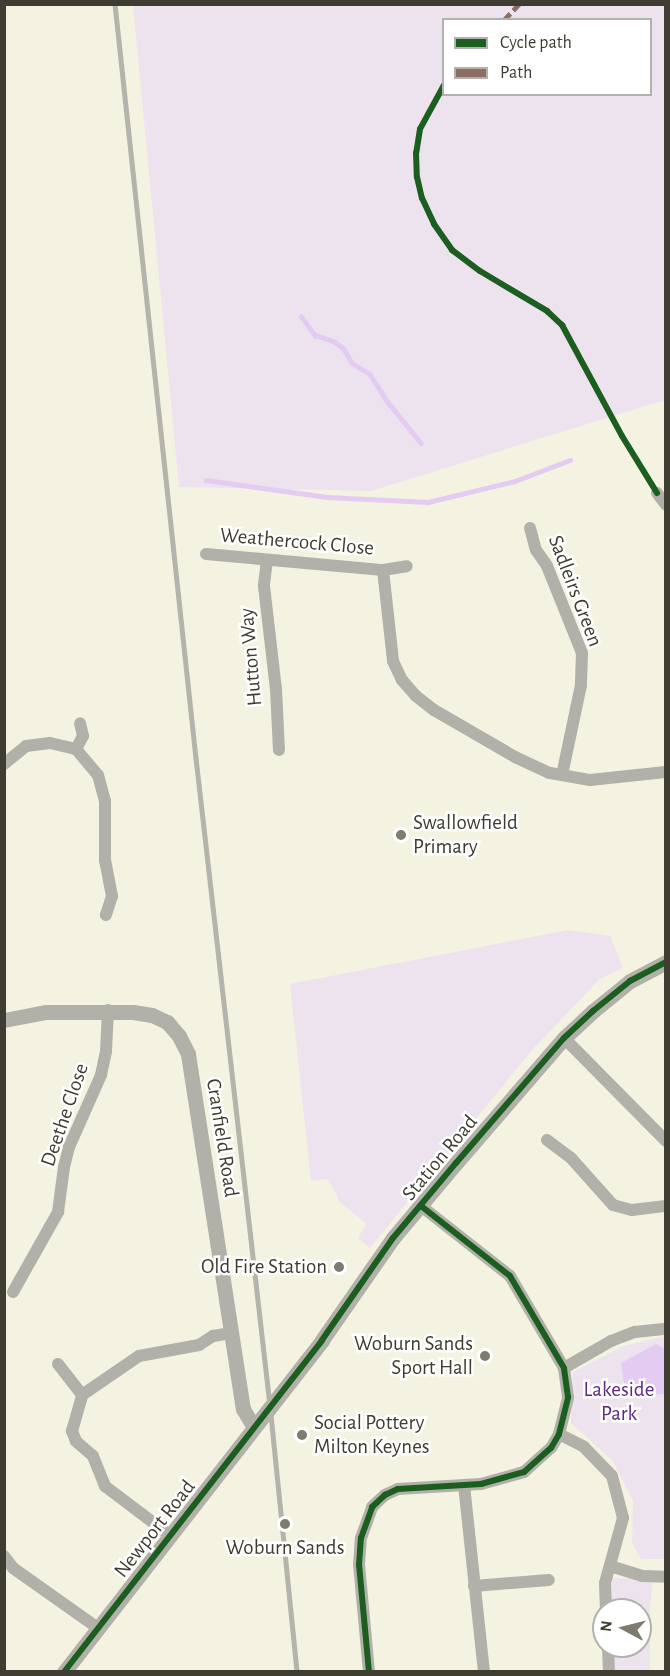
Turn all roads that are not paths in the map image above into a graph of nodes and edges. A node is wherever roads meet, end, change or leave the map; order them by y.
1 (657, 493) dead end
2 (666, 505) edge
3 (530, 528) dead end
4 (206, 554) dead end
5 (267, 560) junction
6 (407, 566) dead end
7 (384, 570) junction
8 (80, 723) dead end
9 (76, 749) junction
10 (279, 750) dead end
11 (4, 764) edge
12 (666, 772) edge
13 (562, 775) junction
14 (106, 915) dead end
15 (666, 962) edge
16 (108, 1010) junction
17 (4, 1020) edge
18 (564, 1038) junction
19 (547, 1140) dead end
20 (666, 1141) edge
21 (421, 1206) junction
22 (666, 1206) edge
23 (13, 1292) dead end
24 (666, 1329) edge
25 (232, 1333) junction
26 (58, 1364) dead end
27 (564, 1368) junction
28 (82, 1395) junction
29 (270, 1405) joint
30 (254, 1427) junction
31 (559, 1434) junction
32 (464, 1485) junction
33 (171, 1536) junction
34 (4, 1556) edge
35 (610, 1566) junction
36 (666, 1577) edge
37 (549, 1580) dead end
38 (474, 1586) junction
39 (606, 1598) edge
40 (99, 1629) junction
41 (64, 1671) edge
42 (369, 1671) edge
43 (484, 1671) edge

1 - 2 street
3 - 13 street, Sadleirs Green
4 - 5 street, Weathercock Close
5 - 7 street, Weathercock Close
5 - 10 street, Hutton Way
6 - 7 street, Weathercock Close
7 - 13 street, Weathercock Close
8 - 9 street
9 - 11 street
9 - 14 street
12 - 13 street, Weathercock Close
15 - 18 street, Station Road
16 - 17 street, Cranfield Road
16 - 23 street, Deethe Close
16 - 25 street, Cranfield Road
18 - 20 street
18 - 21 street, Station Road
19 - 22 street
21 - 27 street
21 - 29 street, Station Road
24 - 27 street
25 - 28 street
25 - 30 street, Cranfield Road
26 - 28 street
27 - 31 street
28 - 33 street
29 - 30 street, Newport Road
30 - 33 street, Newport Road
31 - 32 street
31 - 35 street
32 - 38 street
32 - 42 street
33 - 40 street, Newport Road
34 - 40 street
35 - 36 street
35 - 39 street
37 - 38 street
38 - 43 street
40 - 41 street, Newport Road

